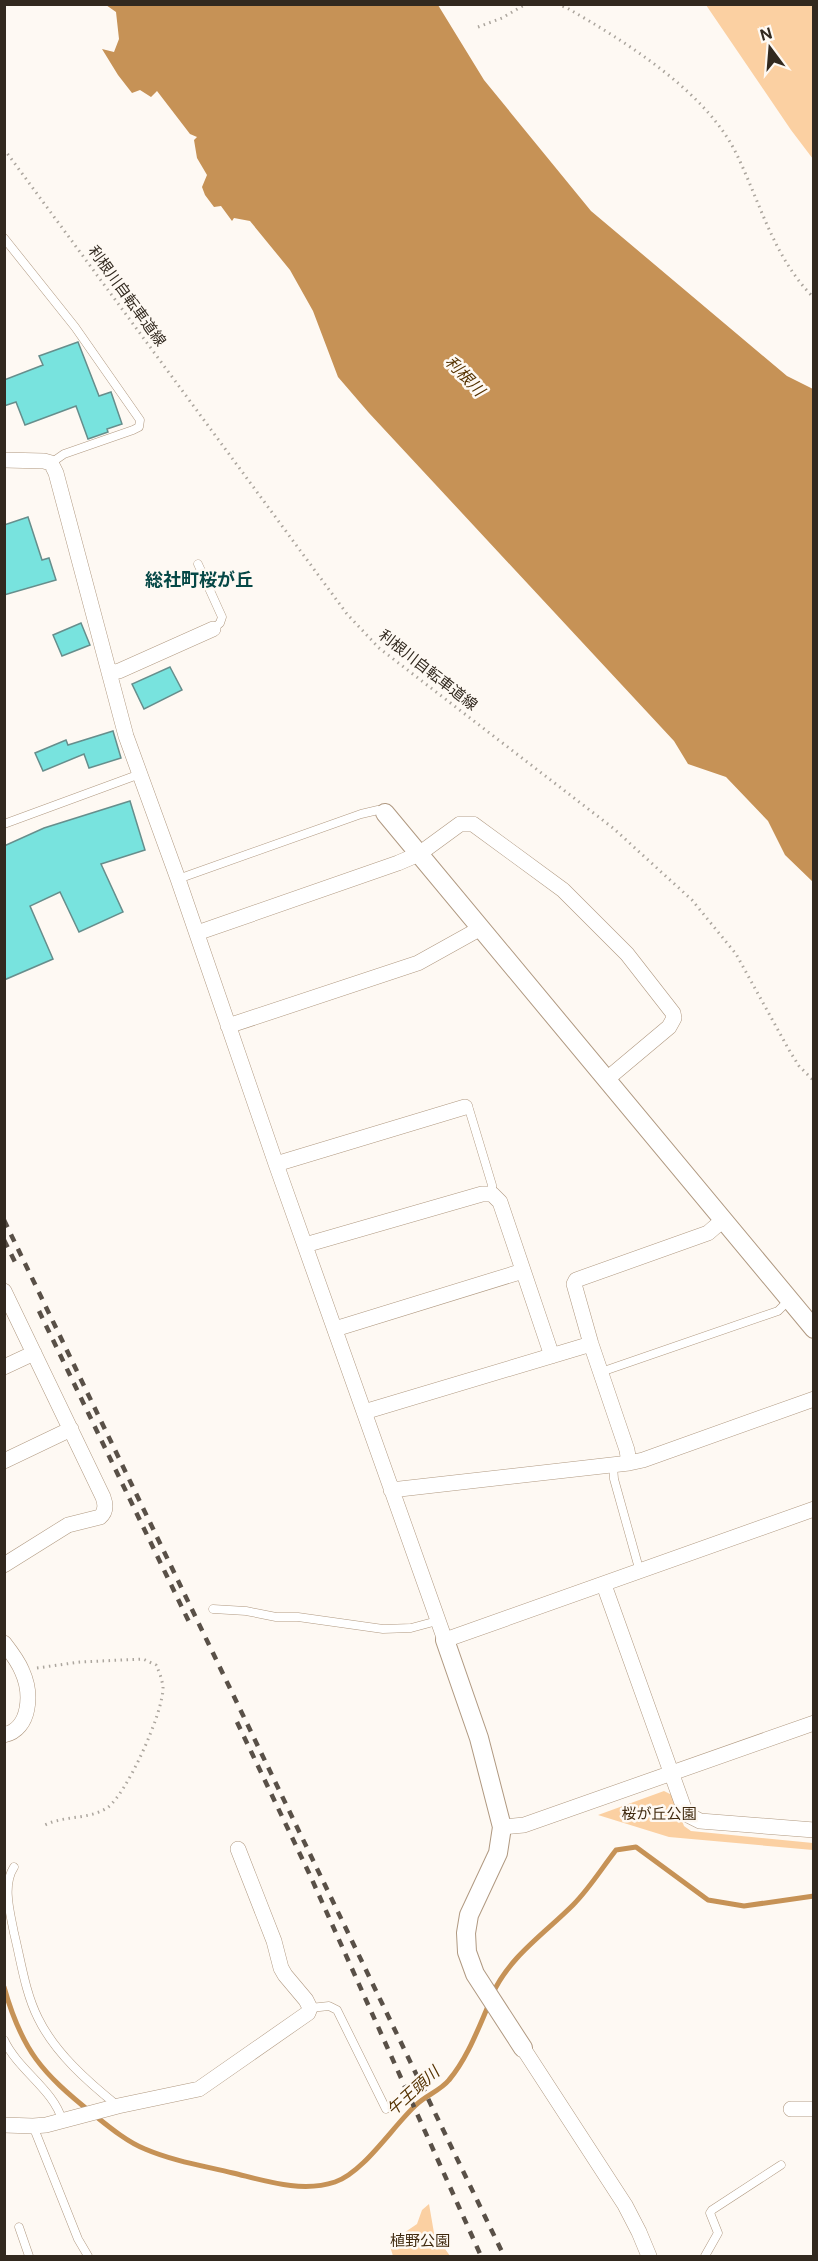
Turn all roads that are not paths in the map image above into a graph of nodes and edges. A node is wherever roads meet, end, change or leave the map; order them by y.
1 (4, 238) edge
2 (4, 460) edge
3 (51, 463) junction
4 (198, 564) dead end
5 (213, 629) joint
6 (109, 673) junction
7 (140, 774) junction
8 (386, 813) joint
9 (4, 824) edge
10 (419, 854) junction
11 (178, 879) junction
12 (481, 928) junction
13 (197, 933) junction
14 (228, 1026) junction
15 (607, 1079) junction
16 (465, 1107) joint
17 (276, 1164) junction
18 (492, 1194) junction
19 (723, 1220) junction
20 (305, 1245) junction
21 (523, 1271) junction
22 (4, 1291) edge
23 (789, 1300) junction
24 (334, 1329) junction
25 (813, 1329) edge
26 (591, 1344) junction
27 (34, 1353) junction
28 (552, 1356) junction
29 (4, 1367) edge
30 (601, 1372) junction
31 (813, 1399) edge
32 (364, 1412) junction
33 (71, 1429) junction
34 (4, 1461) edge
35 (629, 1463) junction
36 (613, 1466) junction
37 (391, 1490) junction
38 (813, 1509) edge
39 (4, 1565) edge
40 (640, 1572) junction
41 (604, 1585) junction
42 (213, 1609) dead end
43 (437, 1621) junction
44 (445, 1640) junction
45 (4, 1643) edge
46 (813, 1723) edge
47 (4, 1735) edge
48 (671, 1774) junction
49 (502, 1827) junction
50 (813, 1830) edge
51 (238, 1849) dead end
52 (14, 1867) dead end
53 (6, 1878) edge
54 (310, 2008) junction
55 (4, 2040) edge
56 (523, 2048) joint
57 (118, 2106) junction
58 (386, 2109) dead end
59 (791, 2109) dead end
60 (813, 2109) edge
61 (67, 2119) junction
62 (4, 2125) edge
63 (33, 2126) junction
64 (781, 2165) dead end
65 (19, 2227) dead end
66 (29, 2256) edge
67 (88, 2256) edge
68 (649, 2256) edge
69 (705, 2256) edge

1 - 3 lane
2 - 3 street
3 - 6 street
4 - 5 lane
5 - 6 street
6 - 7 street
7 - 9 lane
7 - 11 street
8 - 10 street
8 - 11 lane
10 - 12 street
10 - 13 street
10 - 15 street
11 - 13 street
12 - 14 street
12 - 15 street
13 - 14 street
14 - 17 street
15 - 19 street
16 - 17 street
16 - 18 lane
17 - 20 street
18 - 20 street
18 - 21 street
19 - 23 street
19 - 26 street
20 - 24 street
21 - 24 street
21 - 28 street
22 - 27 street
23 - 25 street
23 - 30 lane
24 - 32 street
26 - 28 street
26 - 30 street
27 - 29 street
27 - 33 street
28 - 32 street
30 - 35 street
31 - 35 street
32 - 37 street
33 - 34 street
33 - 39 street
35 - 36 street
36 - 37 street
36 - 40 lane
37 - 43 street
38 - 40 street
40 - 41 street
41 - 44 street
41 - 48 street
42 - 43 lane
43 - 44 street
44 - 49 street
45 - 47 street
46 - 48 street
48 - 49 street
48 - 50 street
49 - 56 street
51 - 54 street
52 - 53 lane
53 - 57 lane
54 - 57 street
54 - 58 lane
55 - 61 lane
56 - 68 street
57 - 61 street
59 - 60 street
61 - 63 street
62 - 63 street
63 - 67 lane
64 - 69 lane
65 - 66 lane

